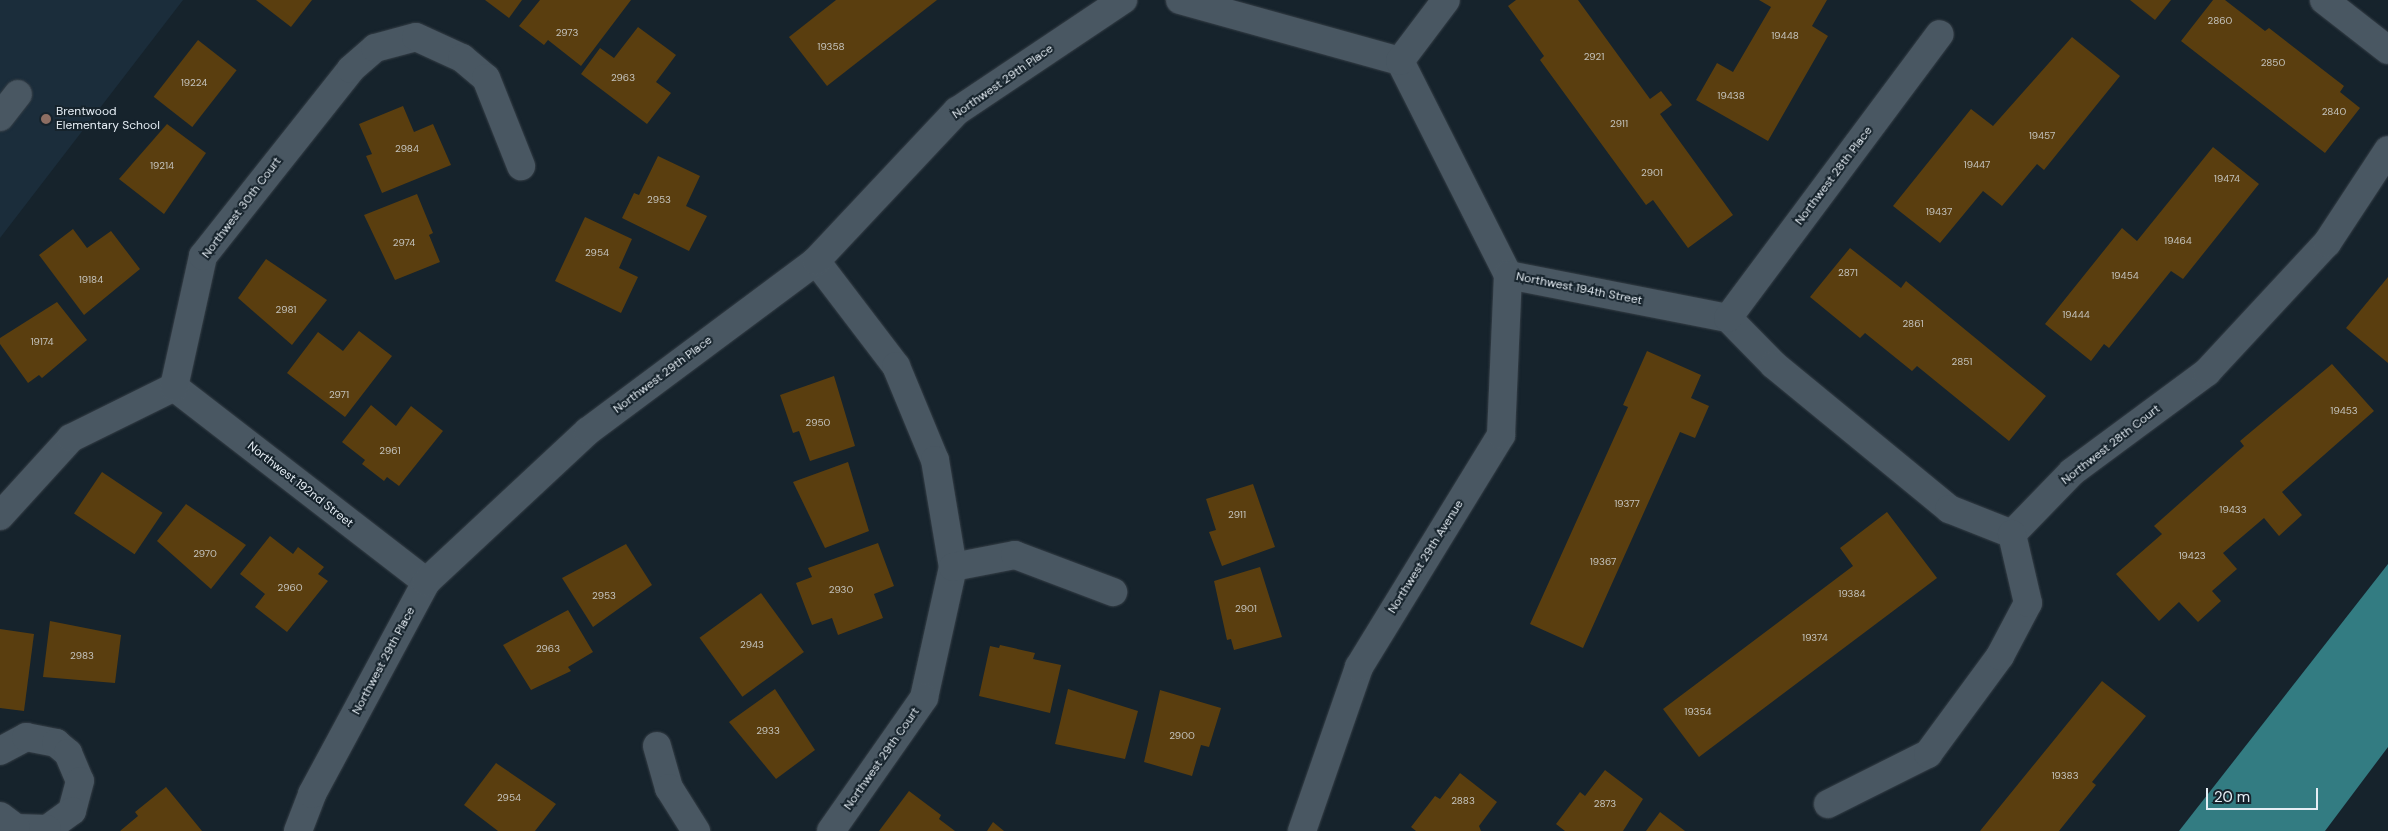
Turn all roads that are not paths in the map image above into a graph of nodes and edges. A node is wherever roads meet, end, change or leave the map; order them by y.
1 (1123, 0) edge
2 (1180, 0) edge
3 (1446, 0) edge
4 (2324, 0) edge
5 (1940, 34) dead end
6 (2388, 50) edge
7 (1400, 61) junction
8 (18, 94) dead end
9 (0, 117) edge
10 (2388, 150) edge
11 (521, 166) dead end
12 (816, 261) junction
13 (1508, 275) junction
14 (1728, 318) junction
15 (174, 387) junction
16 (0, 516) edge
17 (2012, 534) junction
18 (954, 567) junction
19 (426, 582) junction
20 (1113, 592) dead end
21 (658, 746) dead end
22 (0, 751) edge
23 (1828, 804) dead end
24 (0, 816) edge
25 (298, 831) edge
26 (696, 831) edge
27 (831, 831) edge
28 (1302, 831) edge

1 - 12 street, Northwest 29th Place
2 - 7 street
3 - 7 street
4 - 6 street
5 - 14 street, Northwest 28th Place
7 - 13 street, Northwest 194th Street
8 - 9 street
10 - 17 street, Northwest 28th Court
11 - 15 street, Northwest 30th Court
12 - 18 street
12 - 19 street, Northwest 29th Place
13 - 14 street, Northwest 194th Street
13 - 28 street, Northwest 29th Avenue
14 - 17 street
15 - 16 street
15 - 19 street, Northwest 192nd Street
17 - 23 street
18 - 20 street
18 - 27 street, Northwest 29th Court
19 - 25 street, Northwest 29th Place
21 - 26 street
22 - 24 street

